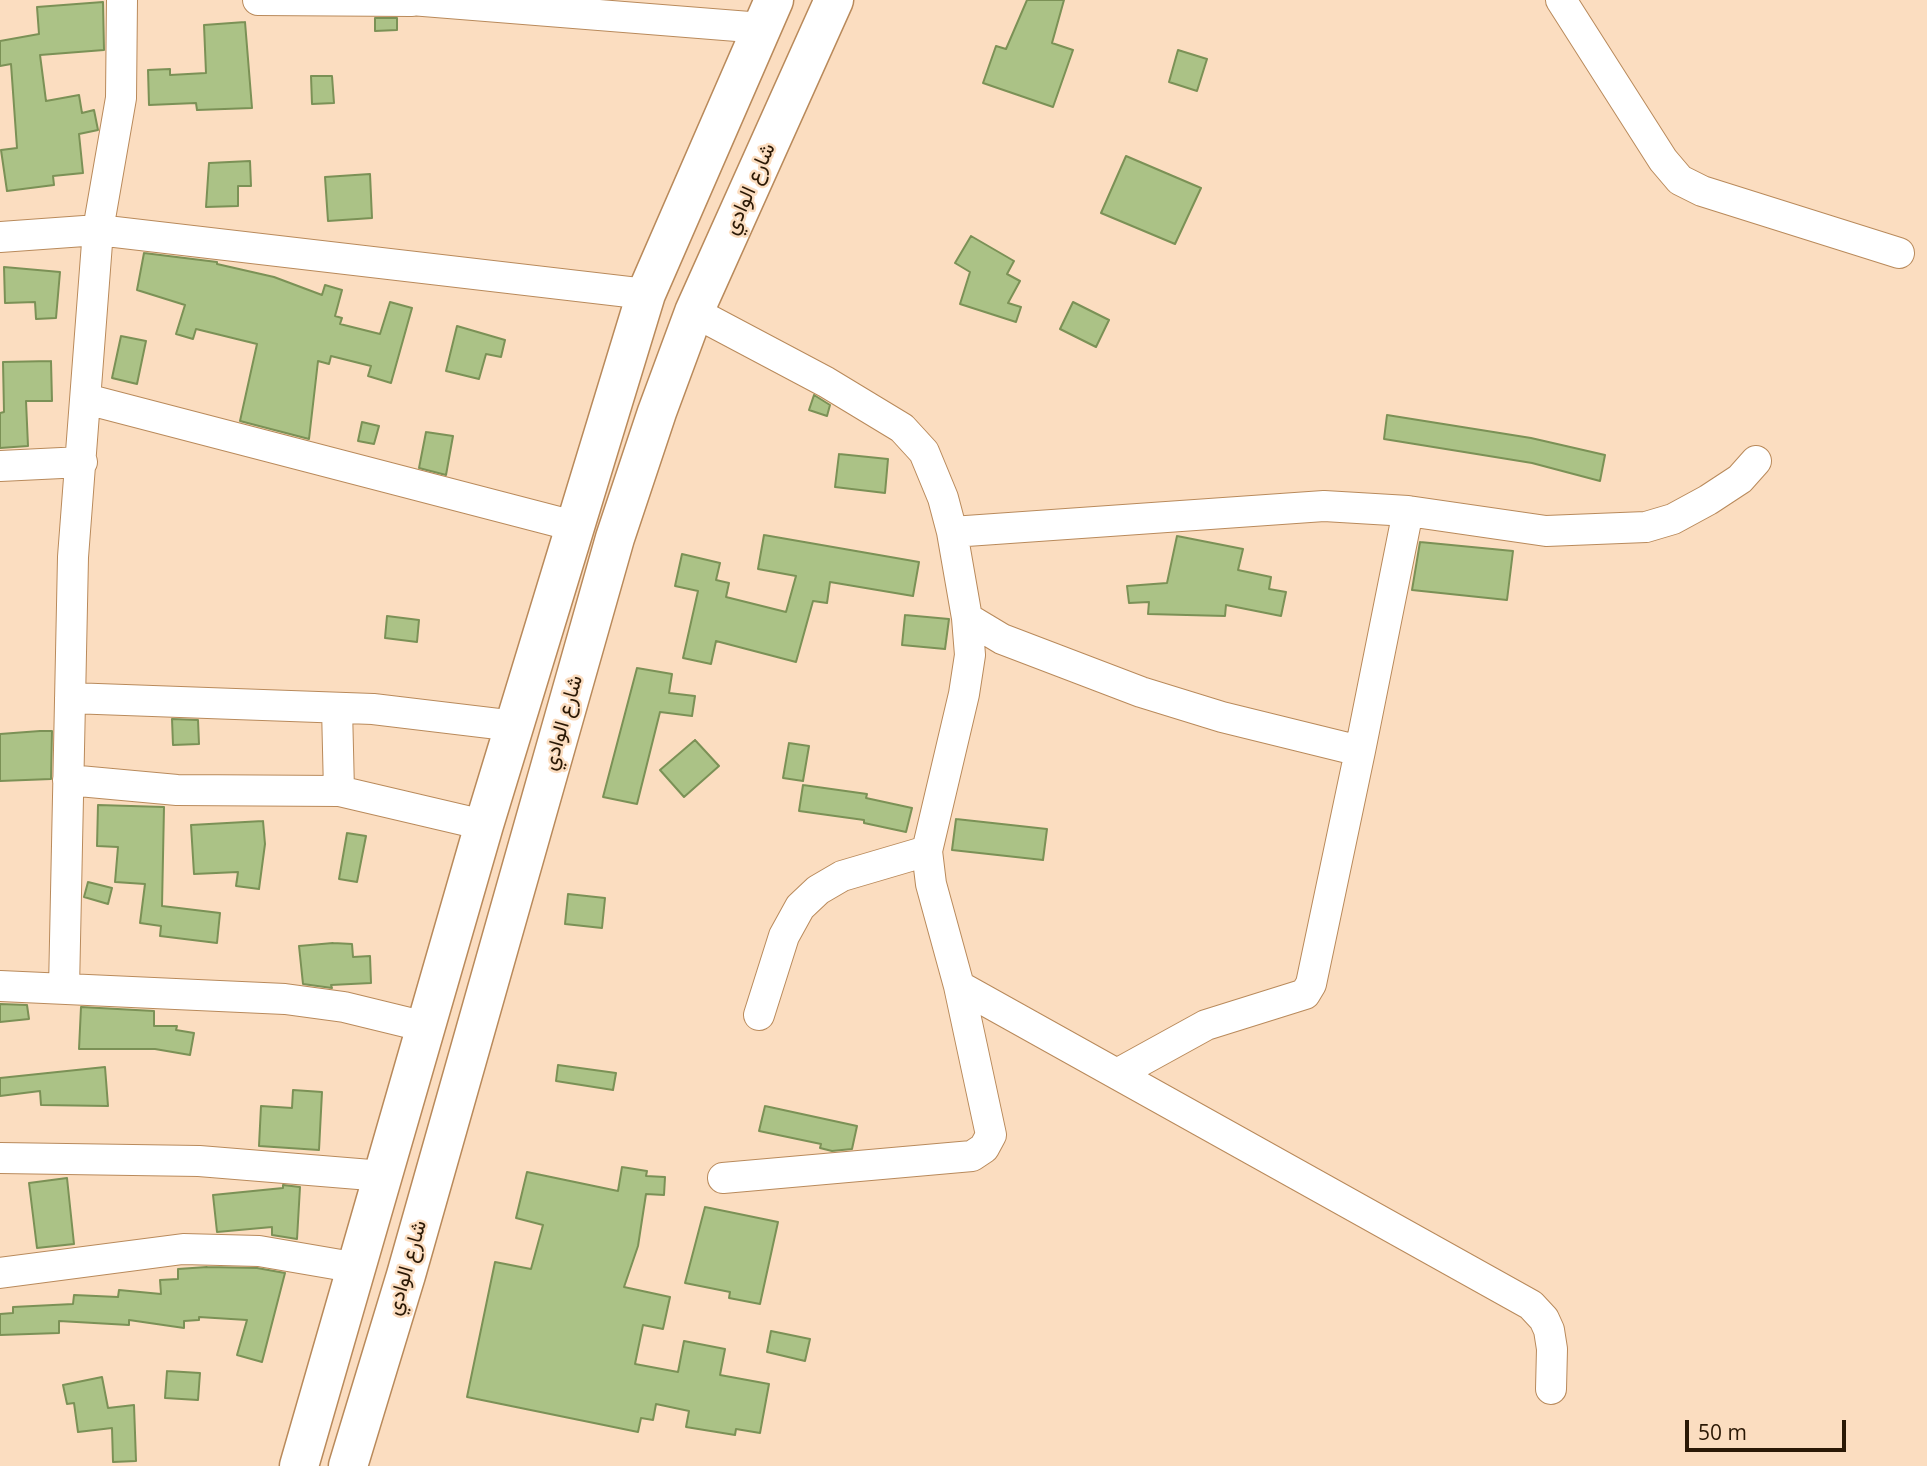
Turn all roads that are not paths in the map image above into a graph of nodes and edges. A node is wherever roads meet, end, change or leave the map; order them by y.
1 (122, 0) edge
2 (258, 0) edge
3 (834, 0) edge
4 (1561, 0) edge
5 (411, 1) edge
6 (545, 5) edge
7 (768, 14) edge
8 (98, 230) junction
9 (0, 237) edge
10 (1899, 253) dead end
11 (646, 294) junction
12 (694, 312) junction
13 (86, 399) junction
14 (1756, 461) dead end
15 (82, 462) junction
16 (0, 466) edge
17 (1408, 511) junction
18 (574, 526) junction
19 (952, 531) junction
20 (967, 618) junction
21 (69, 698) junction
22 (337, 708) junction
23 (515, 726) junction
24 (1360, 751) junction
25 (68, 780) junction
26 (339, 791) junction
27 (484, 825) junction
28 (927, 851) junction
29 (0, 986) edge
30 (960, 986) junction
31 (64, 989) junction
32 (759, 1015) dead end
33 (426, 1027) junction
34 (1117, 1074) junction
35 (0, 1158) edge
36 (383, 1176) junction
37 (723, 1178) dead end
38 (358, 1268) junction
39 (0, 1273) edge
40 (1551, 1389) dead end
41 (299, 1466) edge
42 (348, 1466) edge

1 - 8 street
2 - 5 street
3 - 12 main road, شارع الوادي
4 - 10 street
5 - 6 street
6 - 7 street
7 - 11 main road
8 - 9 street
8 - 11 street
8 - 13 street
11 - 18 main road
12 - 19 street
12 - 42 main road, شارع الوادي
13 - 15 street
13 - 18 street
14 - 17 street
15 - 16 street
15 - 21 street
17 - 19 street
17 - 24 street
18 - 23 main road
19 - 20 street
20 - 24 street
20 - 28 street
21 - 22 street
21 - 25 street
22 - 23 street
22 - 26 street
23 - 27 main road
24 - 34 street
25 - 26 street
25 - 31 street
26 - 27 street
27 - 33 main road
28 - 30 street
28 - 32 street
29 - 31 street
30 - 34 street
30 - 37 street
31 - 33 street
33 - 36 main road
34 - 40 street
35 - 36 street
36 - 38 main road
38 - 39 street
38 - 41 main road

